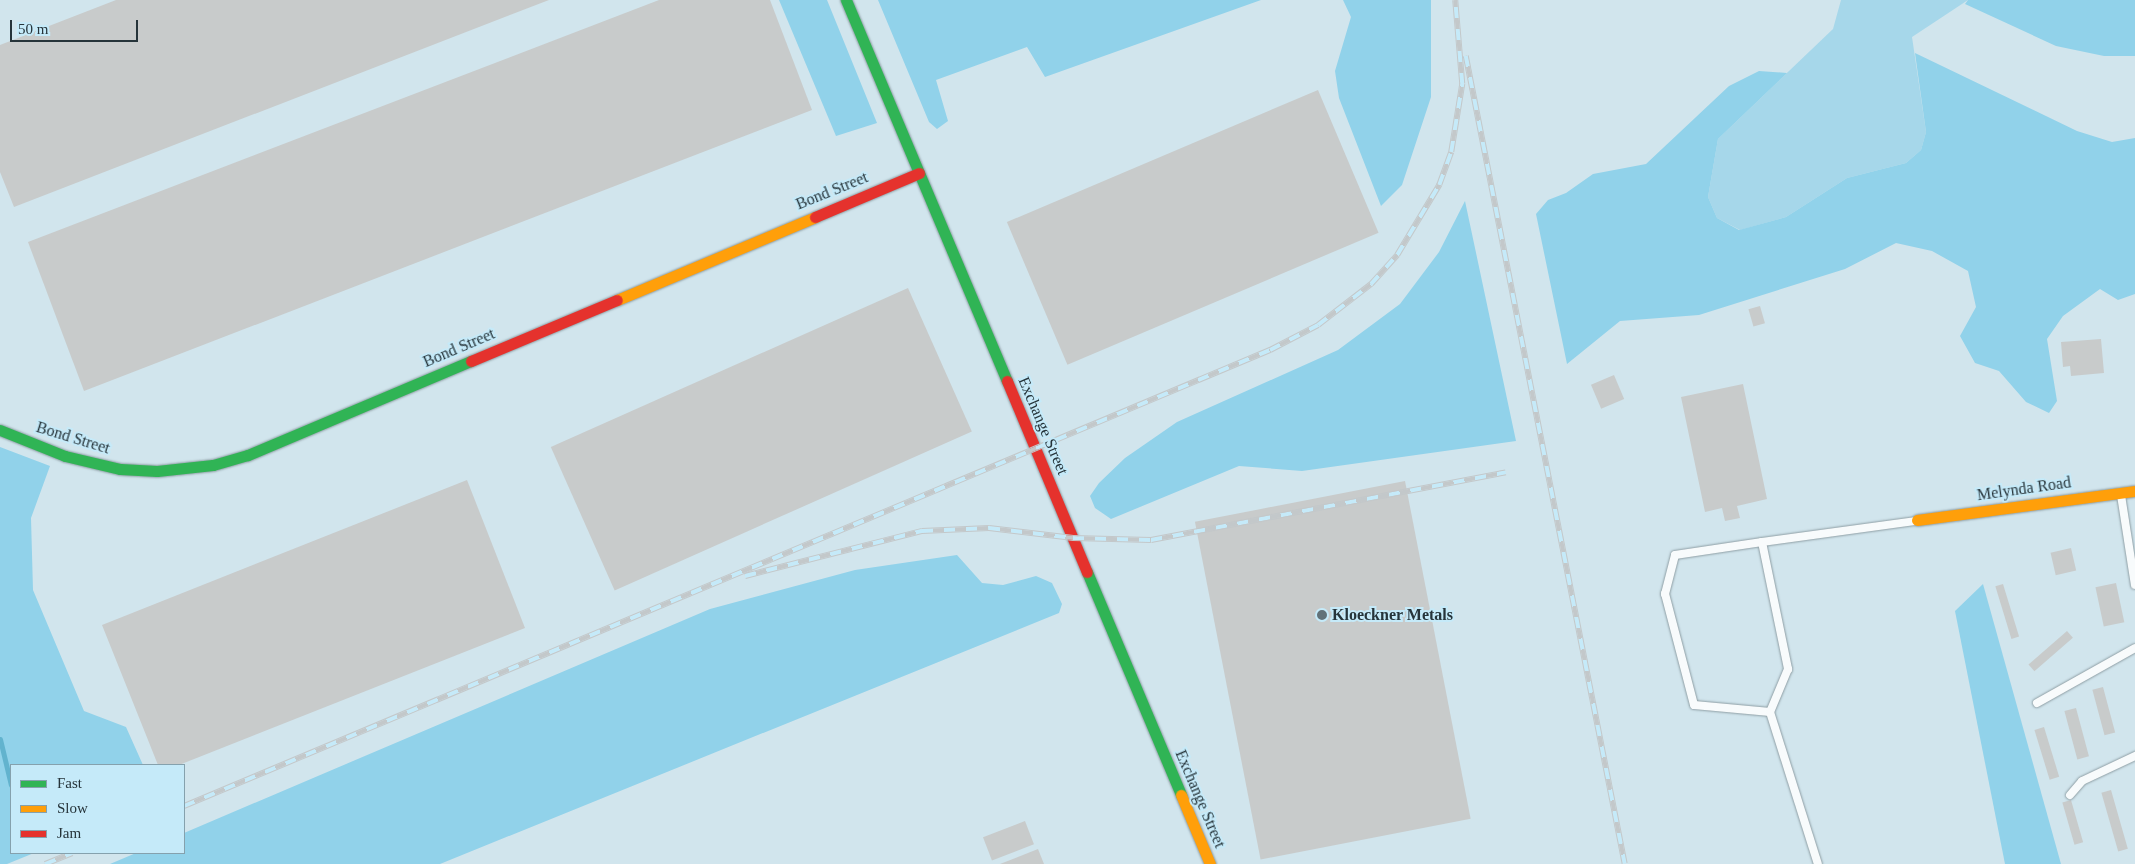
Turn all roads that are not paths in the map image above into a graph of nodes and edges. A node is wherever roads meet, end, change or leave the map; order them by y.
1 (846, 0) edge
2 (919, 173) junction
3 (0, 430) edge
4 (2135, 491) edge
5 (2121, 493) junction
6 (1917, 520) joint
7 (1762, 542) junction
8 (2135, 585) edge
9 (2135, 648) edge
10 (2037, 703) dead end
11 (1770, 712) junction
12 (2135, 756) edge
13 (2070, 795) dead end
14 (1210, 864) edge
15 (1818, 864) edge

1 - 2 street, Exchange Street
2 - 3 street, Bond Street
2 - 14 street, Exchange Street
4 - 5 street, Melynda Road
5 - 6 street, Melynda Road
5 - 8 lane
6 - 7 lane
7 - 11 lane
7 - 11 lane
9 - 10 lane
11 - 15 lane
12 - 13 lane

